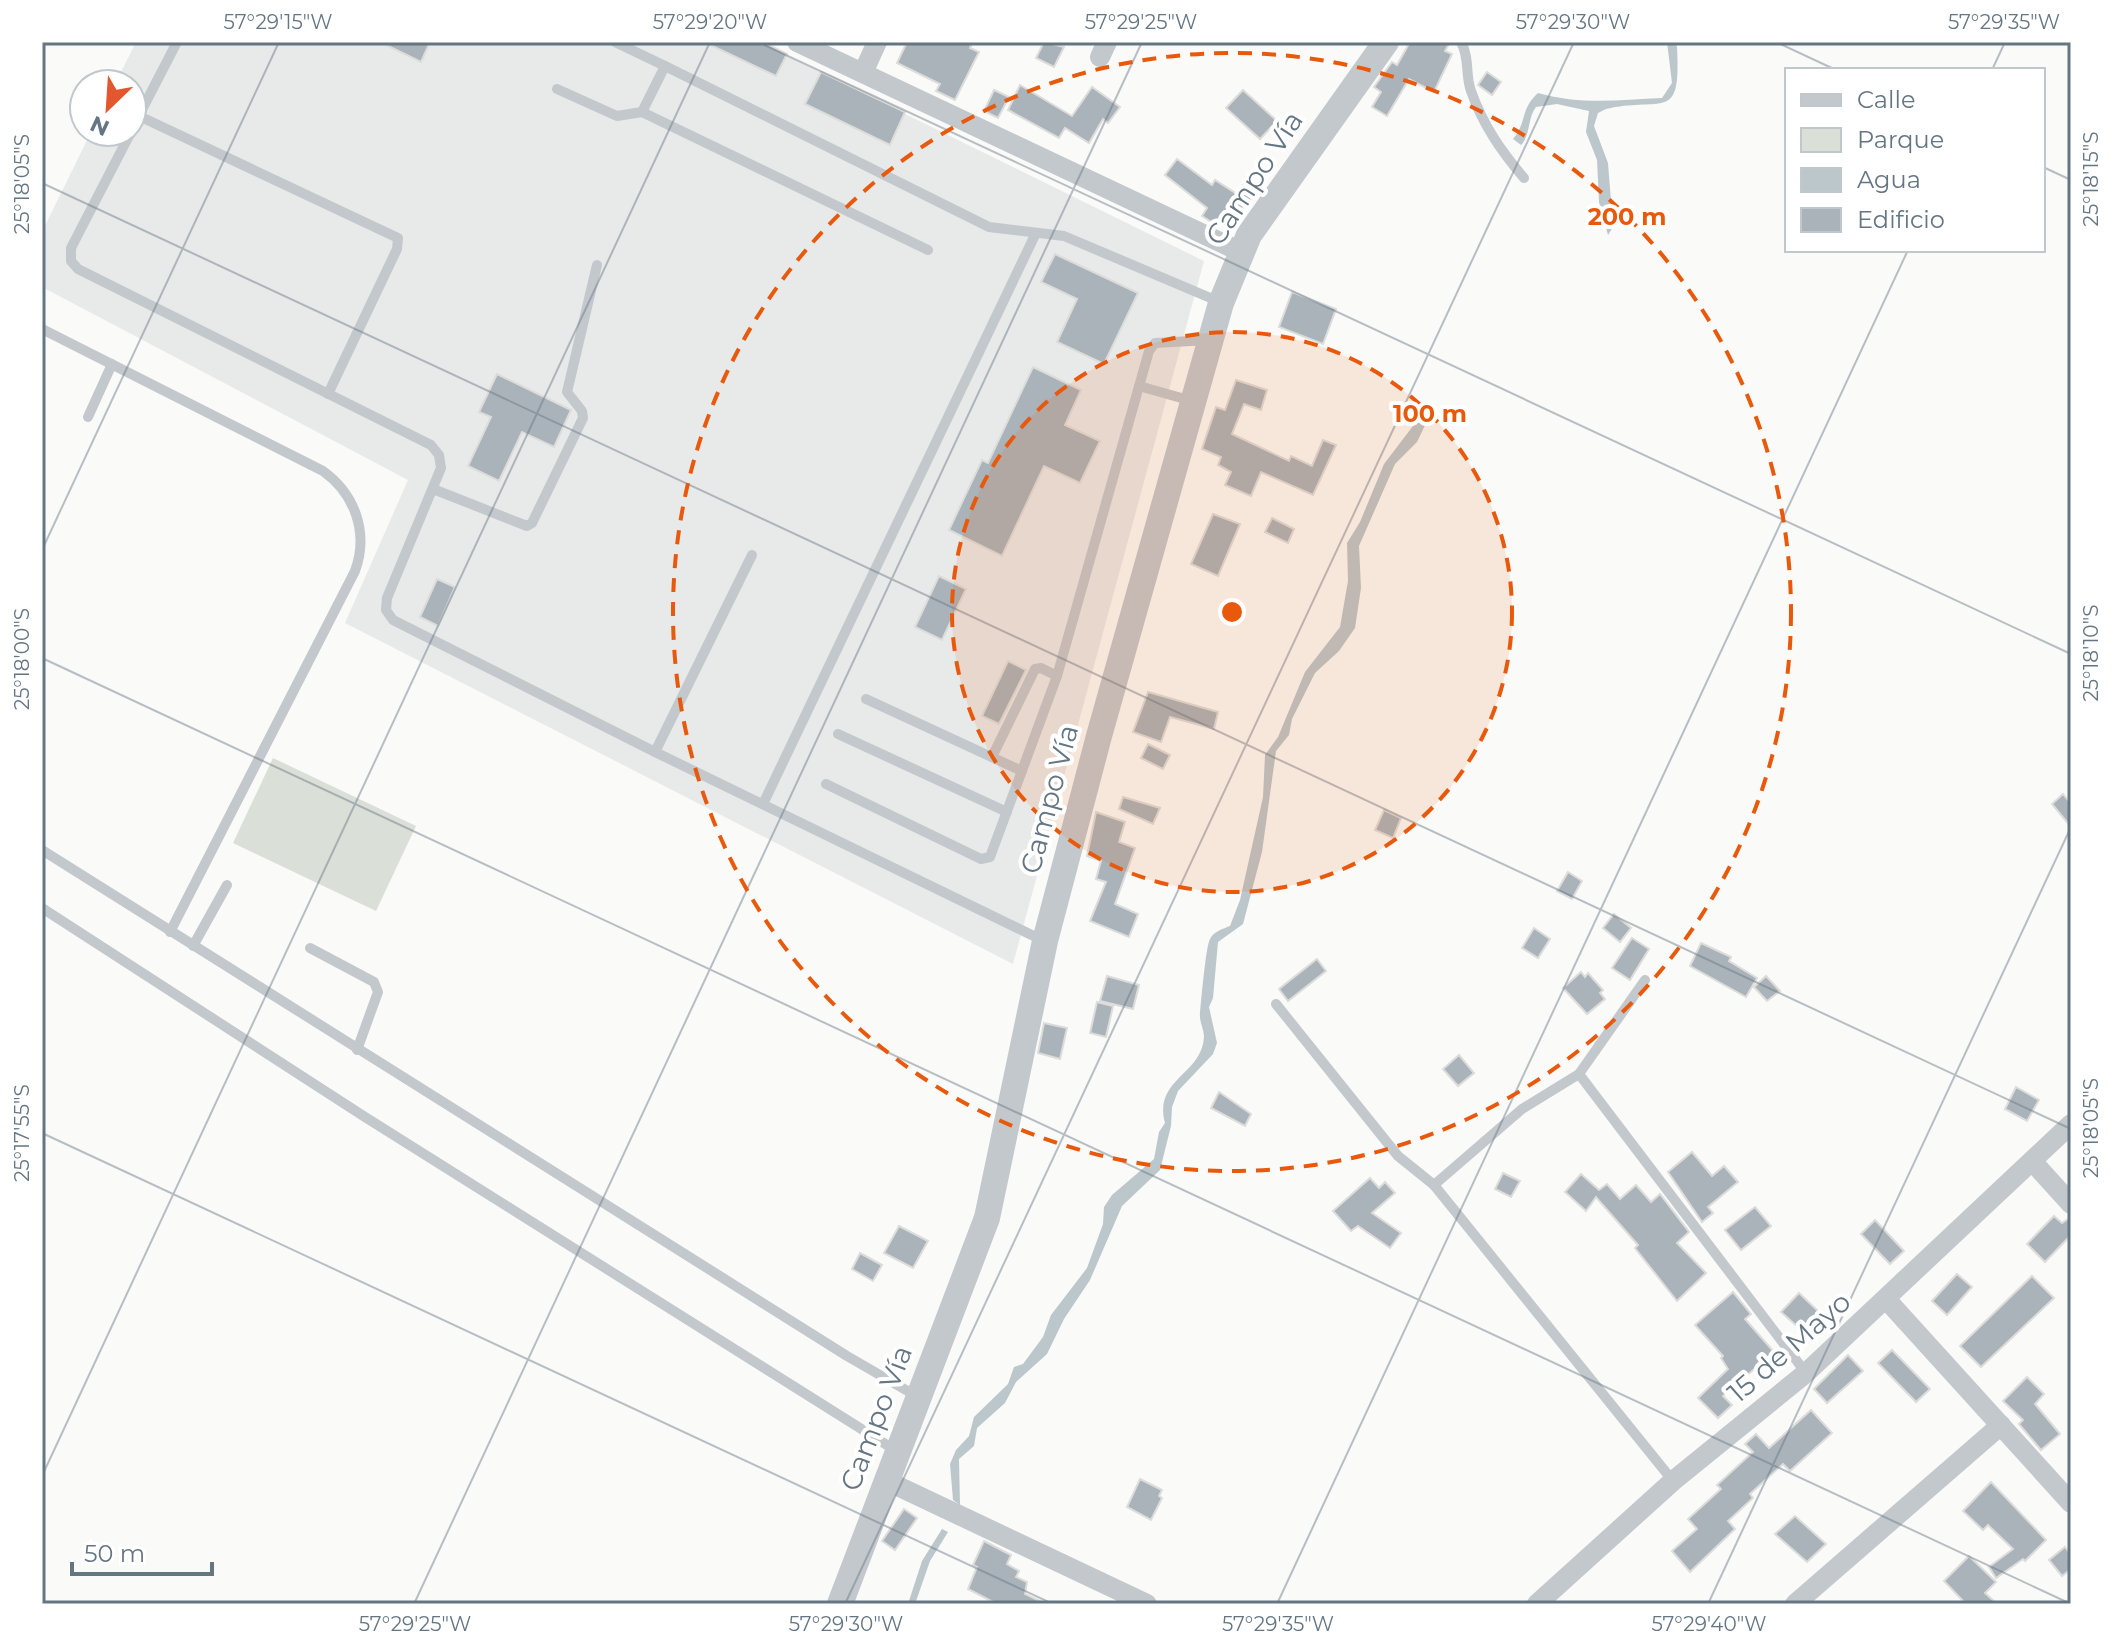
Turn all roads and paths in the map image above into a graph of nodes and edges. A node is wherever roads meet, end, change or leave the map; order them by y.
1 (177, 42) edge
2 (615, 42) edge
3 (797, 42) edge
4 (877, 42) edge
5 (1386, 42) edge
6 (1461, 42) edge
7 (665, 66) junction
8 (863, 73) junction
9 (557, 89) dead end
10 (148, 98) edge
11 (642, 112) junction
12 (148, 120) edge
13 (122, 148) edge
14 (1524, 178) dead end
15 (1035, 235) junction
16 (928, 250) dead end
17 (1239, 251) junction
18 (597, 265) dead end
19 (1221, 303) junction
20 (42, 329) edge
21 (1211, 340) junction
22 (112, 364) junction
23 (1139, 386) junction
24 (328, 394) junction
25 (1194, 401) junction
26 (88, 417) dead end
27 (433, 489) junction
28 (752, 555) dead end
29 (1057, 676) junction
30 (866, 699) dead end
31 (838, 734) dead end
32 (655, 752) junction
33 (992, 757) junction
34 (1022, 771) junction
35 (826, 784) dead end
36 (763, 804) junction
37 (1007, 812) junction
38 (42, 850) edge
39 (227, 885) dead end
40 (42, 908) edge
41 (170, 932) junction
42 (1045, 941) junction
43 (193, 946) junction
44 (310, 948) dead end
45 (1645, 980) dead end
46 (1276, 1004) dead end
47 (357, 1050) junction
48 (1579, 1074) junction
49 (2071, 1124) edge
50 (2032, 1161) junction
51 (1434, 1185) junction
52 (2071, 1204) edge
53 (1886, 1299) junction
54 (1806, 1373) junction
55 (918, 1397) junction
56 (2001, 1425) junction
57 (898, 1452) junction
58 (887, 1481) junction
59 (1673, 1481) junction
60 (2071, 1503) edge
61 (840, 1604) edge
62 (1147, 1604) edge
63 (1537, 1604) edge
64 (1795, 1604) edge

1 - 10 lane
2 - 7 lane
3 - 8 street
4 - 8 street
5 - 17 street, Campo Vía
6 - 14 lane
7 - 11 lane
7 - 15 lane
8 - 17 street
9 - 11 lane
11 - 16 lane
12 - 24 lane
13 - 24 lane
15 - 19 lane
15 - 36 lane
17 - 19 street, Campo Vía
18 - 27 lane
19 - 21 street, Campo Vía
20 - 22 lane
21 - 23 lane
21 - 25 street, Campo Vía
22 - 26 lane
22 - 41 lane
23 - 25 lane
23 - 29 lane
24 - 27 lane
25 - 42 street, Campo Vía
27 - 32 lane
28 - 32 lane
29 - 33 lane
29 - 34 lane
30 - 33 lane
31 - 37 lane
32 - 36 lane
33 - 34 lane
34 - 37 lane
35 - 37 lane
36 - 42 lane
38 - 41 lane
39 - 43 lane
40 - 57 lane
41 - 43 lane
42 - 55 street, Campo Vía
43 - 47 lane
44 - 47 lane
45 - 48 lane
46 - 51 lane
47 - 55 lane
48 - 51 lane
48 - 54 lane
49 - 50 street, 15 de Mayo
50 - 52 street
50 - 53 street, 15 de Mayo
51 - 59 lane
53 - 54 street, 15 de Mayo
53 - 56 street
54 - 59 street, 15 de Mayo
55 - 57 street, Campo Vía
56 - 60 street
56 - 64 street
57 - 58 street, Campo Vía
58 - 61 street, Campo Vía
58 - 62 street
59 - 63 street, 15 de Mayo

